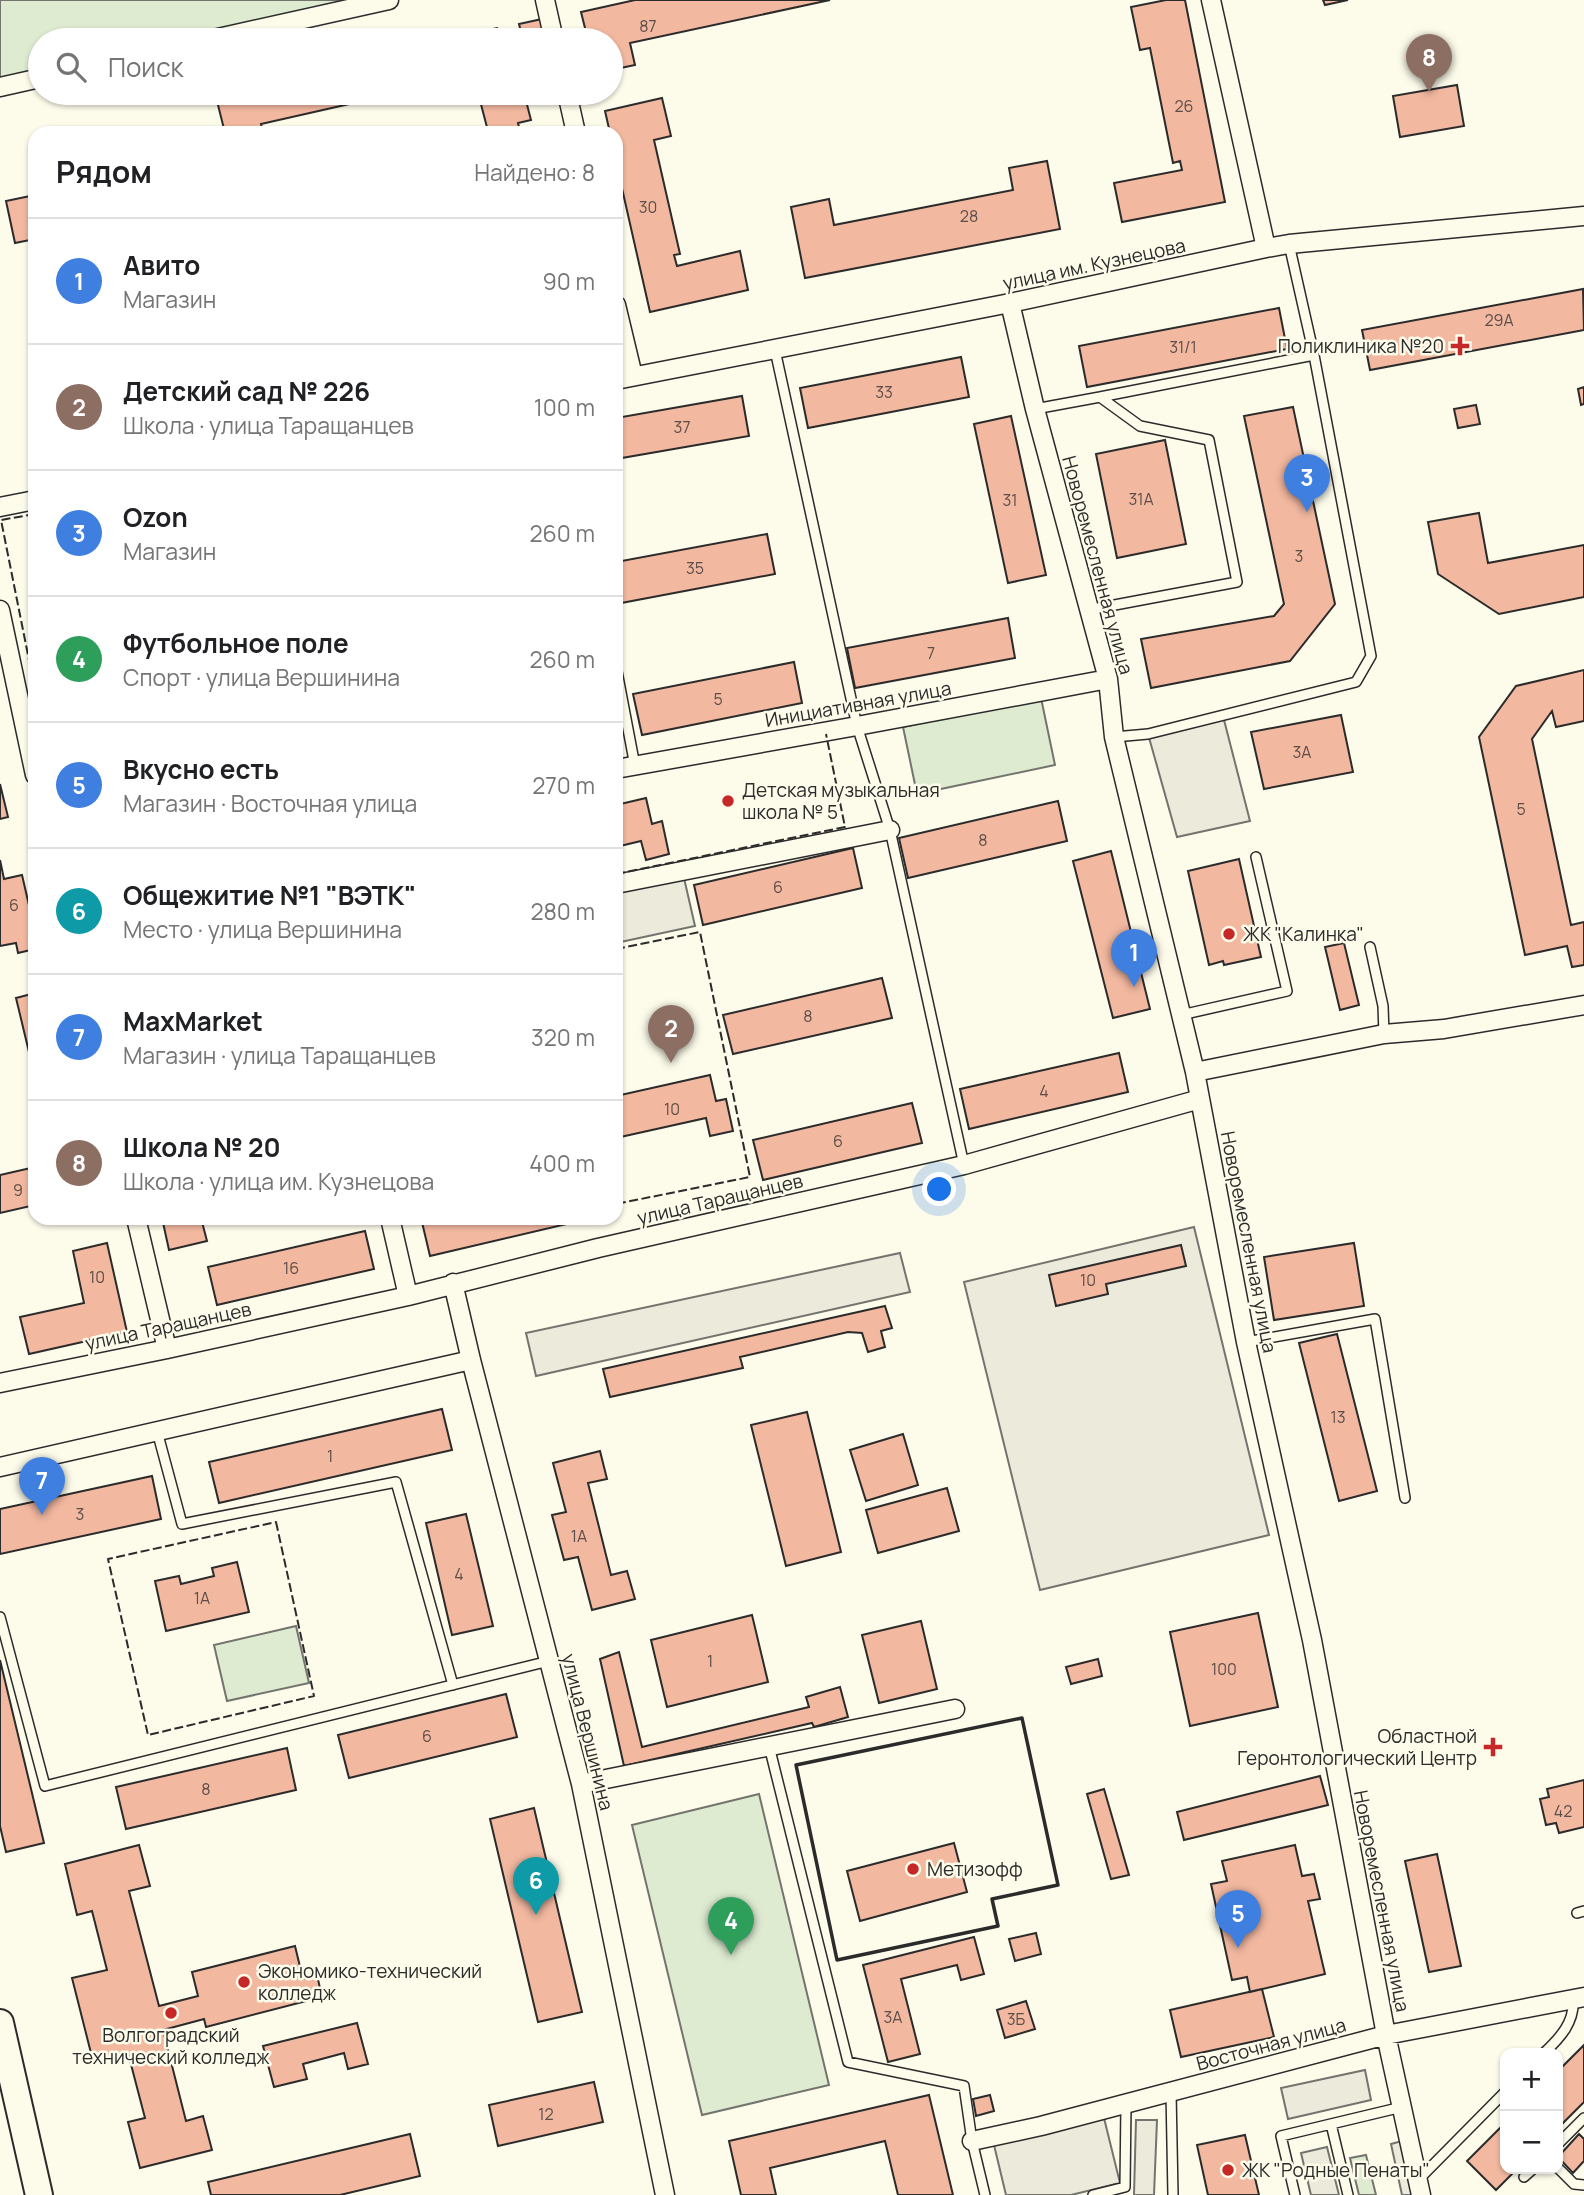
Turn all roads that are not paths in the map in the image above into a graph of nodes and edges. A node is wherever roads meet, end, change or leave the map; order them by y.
1 (389, 0) edge
2 (545, 0) edge
3 (1211, 0) edge
4 (263, 28) edge
5 (551, 28) edge
6 (28, 81) edge
7 (0, 87) edge
8 (570, 105) edge
9 (574, 126) edge
10 (1584, 216) edge
11 (1289, 244) junction
12 (1266, 248) junction
13 (1010, 303) junction
14 (775, 350) junction
15 (1314, 355) junction
16 (624, 378) edge
17 (1100, 397) junction
18 (1035, 409) junction
19 (28, 501) edge
20 (0, 507) edge
21 (0, 610) edge
22 (1088, 610) junction
23 (1108, 679) junction
24 (623, 703) edge
25 (857, 726) junction
26 (1114, 737) junction
27 (28, 742) edge
28 (635, 766) junction
29 (623, 768) edge
30 (890, 830) junction
31 (1256, 857) dead end
32 (623, 883) edge
33 (1370, 947) dead end
34 (1584, 1005) edge
35 (1181, 1015) junction
36 (1384, 1034) junction
37 (1195, 1072) junction
38 (1200, 1098) junction
39 (964, 1165) junction
40 (138, 1225) edge
41 (392, 1225) edge
42 (453, 1283) junction
43 (408, 1296) junction
44 (1246, 1342) junction
45 (167, 1349) junction
46 (471, 1360) junction
47 (0, 1383) edge
48 (157, 1431) junction
49 (0, 1467) edge
50 (1405, 1498) dead end
51 (0, 1618) edge
52 (549, 1661) junction
53 (453, 1685) junction
54 (955, 1709) dead end
55 (769, 1745) junction
56 (580, 1784) junction
57 (1579, 1998) edge
58 (0, 2022) edge
59 (1386, 2035) junction
60 (1549, 2048) edge
61 (1171, 2092) junction
62 (1500, 2098) edge
63 (1126, 2104) junction
64 (1402, 2107) junction
65 (1584, 2118) edge
66 (1331, 2124) junction
67 (1563, 2139) edge
68 (972, 2141) junction
69 (1563, 2173) edge
70 (1527, 2174) edge
71 (1524, 2177) dead end
72 (1584, 2185) edge
73 (1419, 2188) edge
74 (38, 2195) edge
75 (665, 2195) edge
76 (985, 2195) edge
77 (1093, 2195) edge
78 (1173, 2195) edge
79 (1295, 2195) edge
80 (1348, 2195) edge

1 - 4 street
2 - 5 street
3 - 12 street
6 - 7 street
8 - 9 street
10 - 11 street, улица им. Кузнецова
11 - 12 street, улица им. Кузнецова
11 - 15 lane
12 - 13 street, улица им. Кузнецова
13 - 14 street, улица им. Кузнецова
13 - 18 street, Новоремесленная улица
14 - 16 street, улица им. Кузнецова
14 - 25 lane
15 - 17 lane
15 - 26 lane
17 - 18 lane
17 - 22 lane
18 - 22 street, Новоремесленная улица
19 - 20 street
21 - 27 street
22 - 23 street, Новоремесленная улица
23 - 25 street, Инициативная улица
23 - 26 street, Новоремесленная улица
24 - 28 lane
25 - 28 street, Инициативная улица
25 - 30 lane
26 - 35 street, Новоремесленная улица
28 - 29 street, Инициативная улица
30 - 32 street
30 - 39 lane
31 - 35 lane
33 - 36 lane
34 - 36 street
35 - 37 street, Новоремесленная улица
36 - 37 street
37 - 38 street, Новоремесленная улица
38 - 39 street, улица Таращанцев
38 - 44 street, Новоремесленная улица
39 - 42 street, улица Таращанцев
40 - 45 street
41 - 43 street
42 - 43 street, улица Таращанцев
42 - 46 street, улица Вершинина
43 - 45 street, улица Таращанцев
44 - 50 lane
44 - 59 street, Новоремесленная улица
45 - 47 street, улица Таращанцев
46 - 48 street
46 - 52 street, улица Вершинина
48 - 49 street
48 - 53 lane
51 - 53 lane
52 - 53 lane
52 - 56 street, улица Вершинина
54 - 55 street
55 - 56 street
55 - 68 lane
56 - 75 street, улица Вершинина
57 - 59 street, Восточная улица
57 - 60 lane
58 - 74 main road
59 - 61 street, Восточная улица
59 - 64 street, Новоремесленная улица
61 - 63 street, Восточная улица
61 - 78 lane
62 - 73 lane
63 - 68 street, Восточная улица
63 - 77 lane
64 - 66 lane
64 - 73 street, Новоремесленная улица
65 - 67 lane
66 - 79 lane
66 - 80 lane
68 - 76 lane
69 - 72 lane
70 - 71 lane

